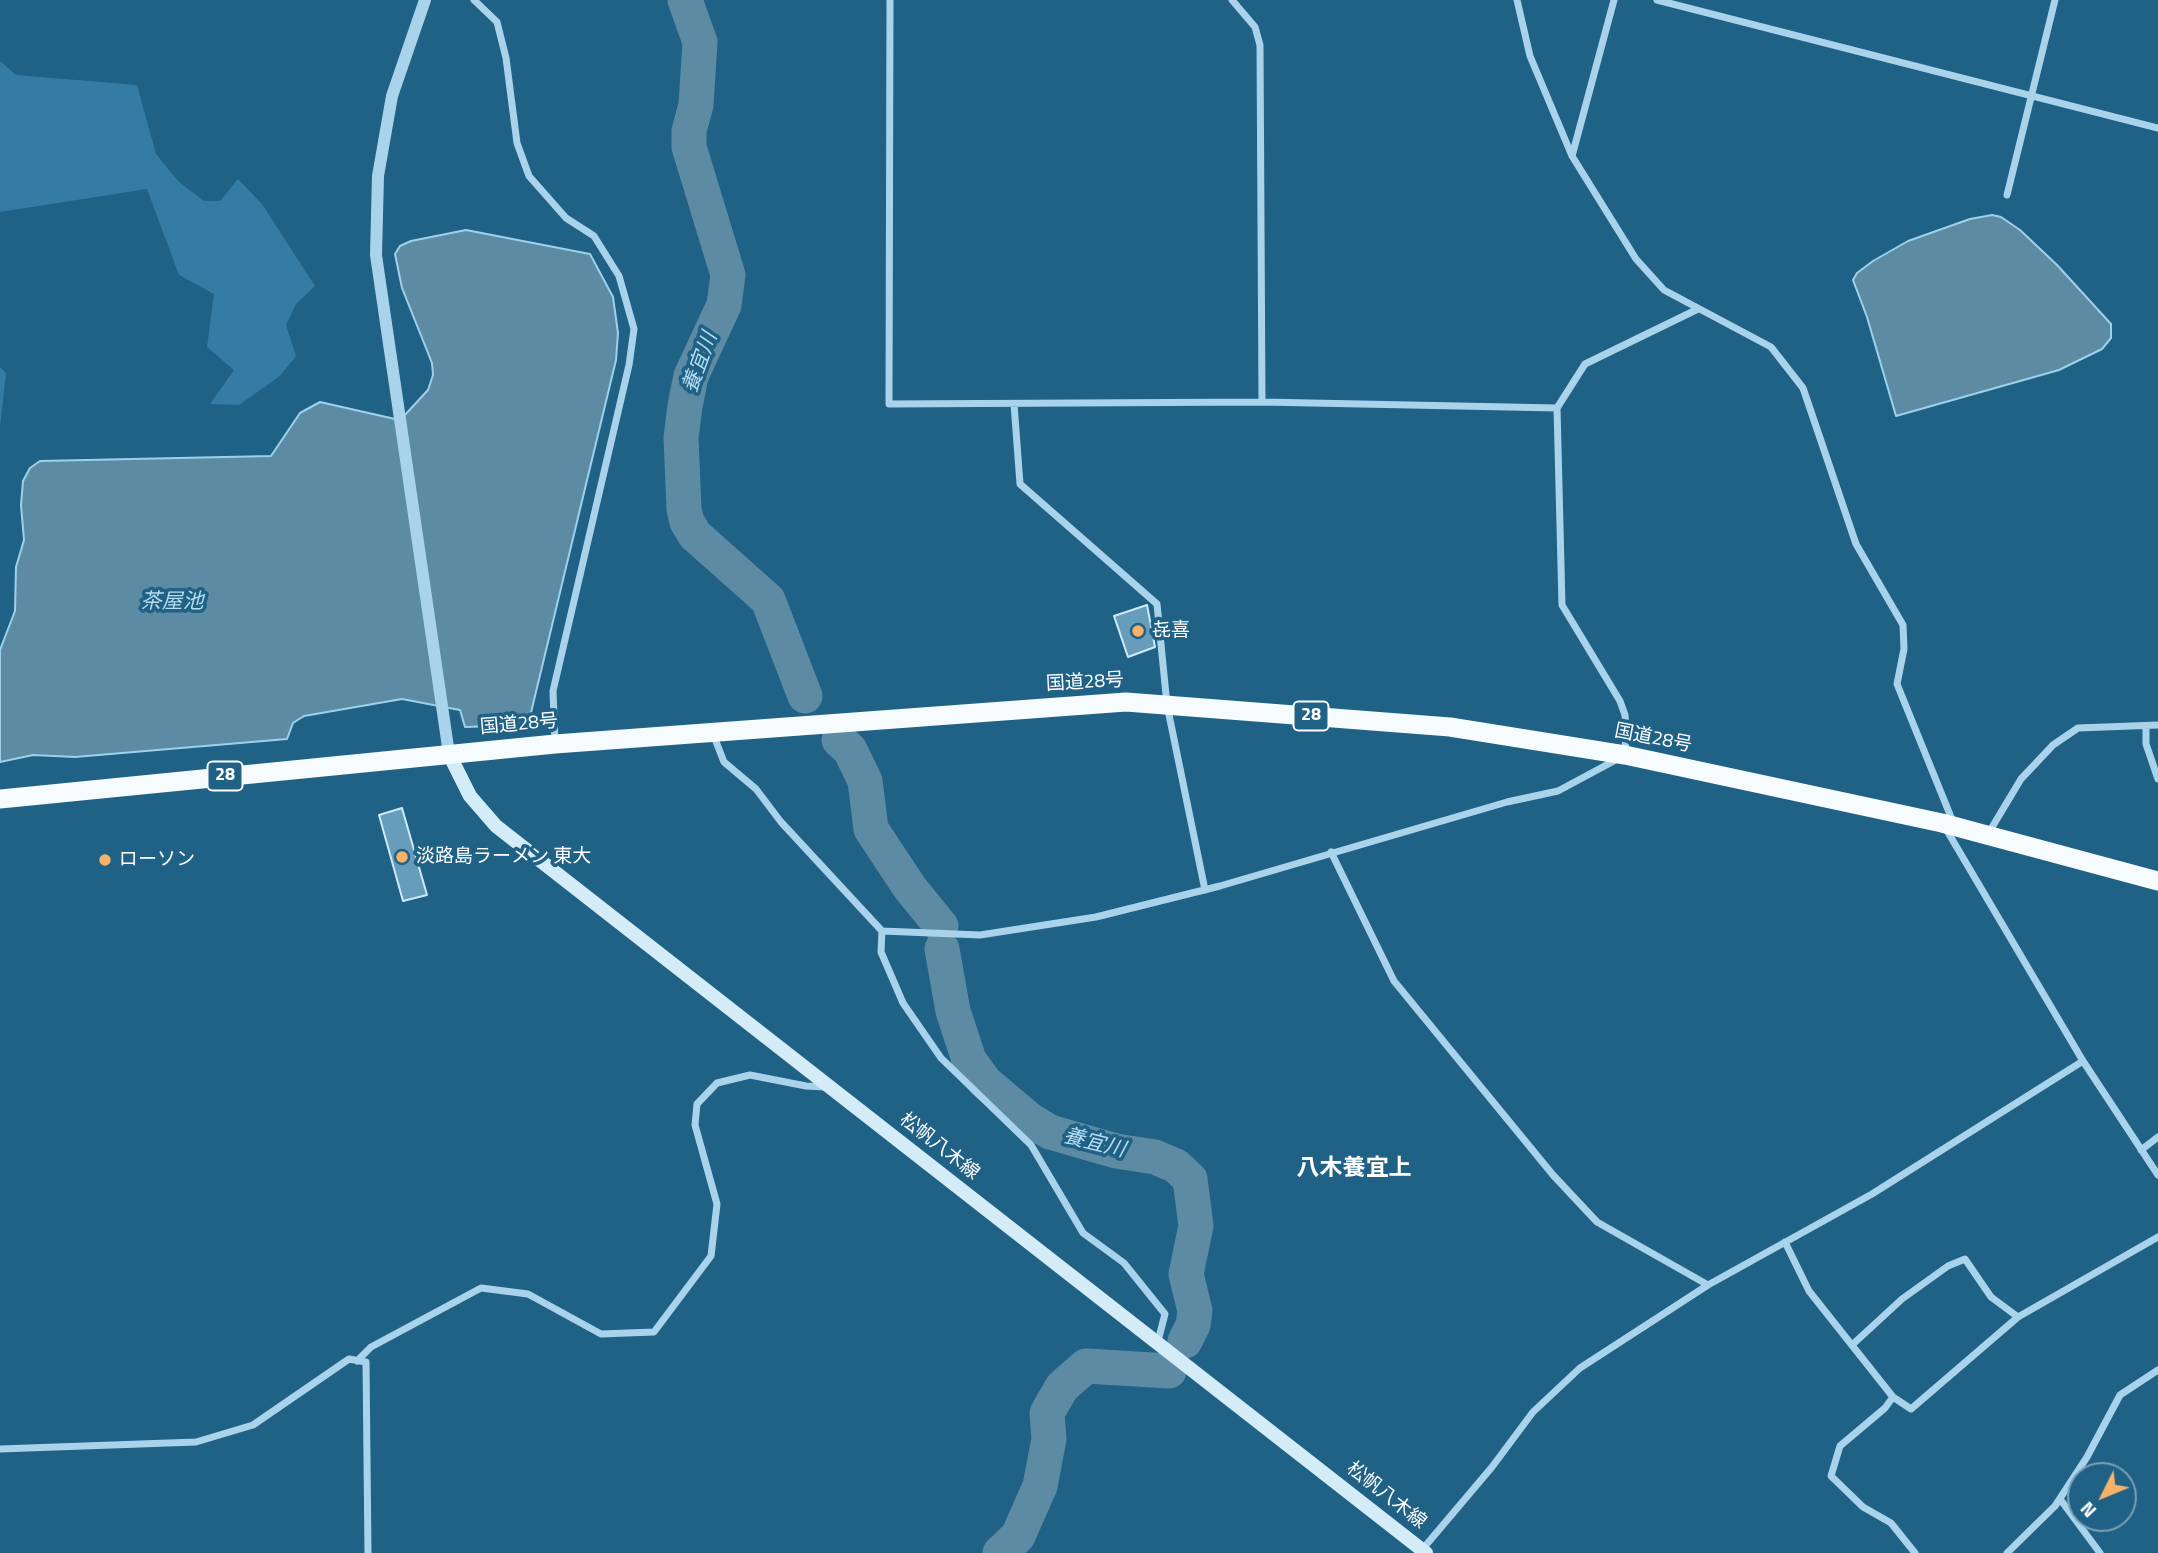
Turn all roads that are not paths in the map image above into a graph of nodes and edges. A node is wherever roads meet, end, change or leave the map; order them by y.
1 (425, 0) edge
2 (474, 0) edge
3 (890, 0) edge
4 (1232, 0) edge
5 (1517, 0) edge
6 (1614, 0) edge
7 (1657, 0) edge
8 (2055, 0) edge
9 (2032, 96) junction
10 (2158, 128) edge
11 (1572, 156) junction
12 (2007, 195) dead end
13 (1698, 309) junction
14 (1262, 402) junction
15 (1014, 404) junction
16 (1557, 408) junction
17 (1167, 705) junction
18 (2158, 725) edge
19 (2146, 728) junction
20 (713, 733) junction
21 (555, 744) junction
22 (449, 754) junction
23 (1625, 755) junction
24 (2158, 779) edge
25 (0, 799) edge
26 (1949, 824) junction
27 (1987, 835) junction
28 (1331, 852) junction
29 (2158, 881) edge
30 (1205, 890) junction
31 (882, 931) junction
32 (2083, 1060) junction
33 (830, 1087) junction
34 (2158, 1137) edge
35 (2141, 1150) junction
36 (2158, 1175) edge
37 (2158, 1237) edge
38 (1784, 1242) junction
39 (1708, 1285) junction
40 (2018, 1317) junction
41 (1158, 1341) junction
42 (1852, 1345) junction
43 (357, 1361) junction
44 (2158, 1370) edge
45 (1893, 1397) junction
46 (0, 1449) edge
47 (2060, 1499) junction
48 (1423, 1552) edge
49 (368, 1553) edge
50 (1915, 1553) edge
51 (2007, 1553) edge
52 (2100, 1553) edge

1 - 22 street
2 - 21 street
3 - 15 street
4 - 14 street
5 - 11 street
6 - 11 street
7 - 9 street
8 - 9 street
9 - 10 street
9 - 12 street
11 - 13 street
13 - 16 street
13 - 26 street
14 - 15 street
14 - 16 street
15 - 17 street
16 - 23 street
17 - 20 highway, 国道28号 / 28
17 - 23 highway, 国道28号 / 28
17 - 30 street
18 - 19 street
19 - 24 street
19 - 27 street
20 - 21 highway, 国道28号 / 28
20 - 31 street
21 - 22 highway, 国道28号 / 28
22 - 25 highway, 国道28号 / 28
22 - 33 main road, 松帆八木線
23 - 26 highway, 国道28号 / 28
23 - 28 street
26 - 27 highway, 国道28号 / 28
26 - 32 street
27 - 29 highway, 国道28号 / 28
28 - 30 street
28 - 39 street
30 - 31 street
31 - 41 street
32 - 35 street
32 - 38 street
33 - 41 main road, 松帆八木線
33 - 43 street
34 - 35 street
35 - 36 street
37 - 40 street
38 - 39 street
38 - 42 street
39 - 48 street
40 - 42 street
40 - 45 street
41 - 48 main road, 松帆八木線
42 - 45 street
43 - 46 street
43 - 49 street
44 - 47 street
45 - 50 street
47 - 51 street
47 - 52 street

